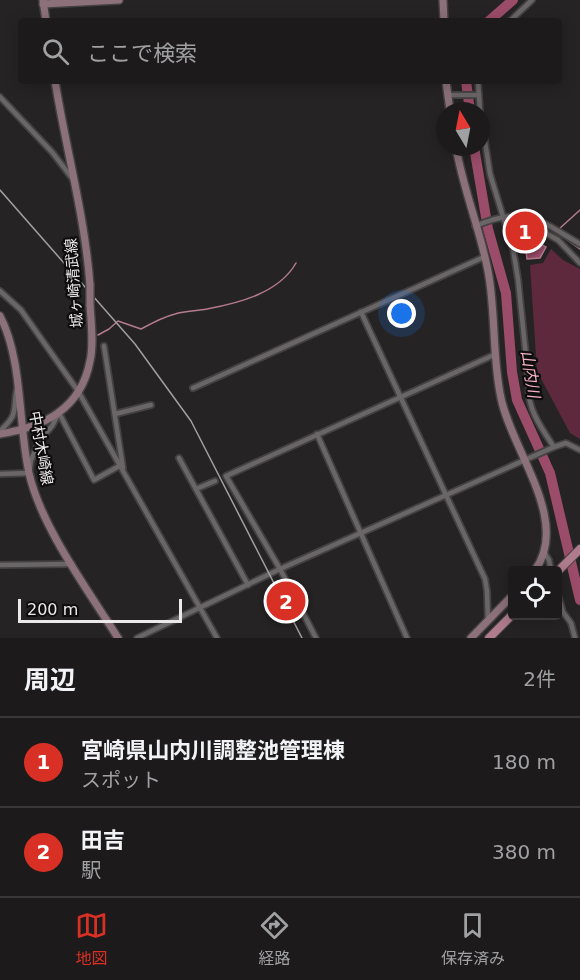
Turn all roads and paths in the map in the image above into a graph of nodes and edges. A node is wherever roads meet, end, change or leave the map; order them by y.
1 (119, 0) edge
2 (443, 0) edge
3 (532, 0) edge
4 (43, 2) edge
5 (46, 18) edge
6 (444, 18) edge
7 (513, 18) edge
8 (56, 84) edge
9 (446, 84) edge
10 (478, 84) edge
11 (447, 95) junction
12 (478, 95) junction
13 (0, 97) edge
14 (448, 102) edge
15 (479, 102) edge
16 (457, 156) edge
17 (487, 156) edge
18 (72, 178) junction
19 (501, 216) junction
20 (521, 216) junction
21 (478, 225) junction
22 (580, 244) edge
23 (484, 257) junction
24 (580, 263) edge
25 (0, 291) edge
26 (362, 312) junction
27 (0, 316) edge
28 (2, 325) edge
29 (104, 346) dead end
30 (496, 354) junction
31 (17, 386) junction
32 (193, 388) dead end
33 (78, 391) junction
34 (401, 396) junction
35 (151, 405) dead end
36 (59, 413) junction
37 (115, 414) junction
38 (24, 430) junction
39 (0, 433) edge
40 (317, 434) junction
41 (552, 448) junction
42 (580, 448) edge
43 (179, 458) dead end
44 (530, 459) junction
45 (122, 468) junction
46 (29, 473) junction
47 (0, 474) edge
48 (215, 481) dead end
49 (196, 489) junction
50 (446, 496) junction
51 (362, 534) junction
52 (580, 549) edge
53 (545, 554) junction
54 (72, 564) junction
55 (0, 565) edge
56 (538, 566) edge
57 (553, 566) edge
58 (561, 566) edge
59 (280, 569) junction
60 (248, 585) junction
61 (508, 601) edge
62 (201, 608) junction
63 (562, 609) edge
64 (508, 620) edge
65 (488, 621) junction
66 (118, 638) edge
67 (137, 638) edge
68 (217, 638) edge
69 (316, 638) edge
70 (407, 638) edge
71 (471, 638) edge
72 (489, 638) edge
73 (575, 638) edge

1 - 4 main road
2 - 6 main road
3 - 7 street
4 - 5 main road
8 - 18 main road, 城ヶ崎清武線
9 - 11 main road
10 - 12 street
11 - 12 street
11 - 14 main road
12 - 15 street
13 - 18 street
16 - 21 main road
17 - 19 street
18 - 33 main road, 城ヶ崎清武線, bridge
19 - 20 street
19 - 21 street
19 - 41 street
20 - 22 street
20 - 24 street
21 - 23 main road
23 - 26 street
23 - 30 main road
25 - 33 street
26 - 32 street
26 - 34 street
27 - 28 main road, 中村木崎線
28 - 31 main road, 中村木崎線
29 - 37 street
30 - 34 street
30 - 44 main road
31 - 38 main road, 中村木崎線
31 - 39 street
33 - 36 main road, 城ヶ崎清武線
33 - 45 street
34 - 40 street
34 - 50 street
35 - 37 street
36 - 38 main road, 城ヶ崎清武線
36 - 45 street
36 - 46 street
37 - 45 street
38 - 39 main road, 城ヶ崎清武線
38 - 46 main road, 中村木崎線
40 - 51 street
40 - 59 street
41 - 42 street
41 - 44 street
43 - 49 street
44 - 50 street
44 - 53 main road
45 - 62 street
46 - 47 street
46 - 54 main road, 中村木崎線
48 - 49 street
49 - 60 street
50 - 51 street
50 - 65 street
51 - 59 street
51 - 70 street
52 - 58 main road
53 - 56 main road
53 - 57 street
54 - 55 street
54 - 66 main road, 中村木崎線
59 - 60 street
59 - 69 street
60 - 62 street
61 - 65 main road
62 - 67 street
62 - 68 street
63 - 73 street
64 - 72 main road
65 - 71 main road

